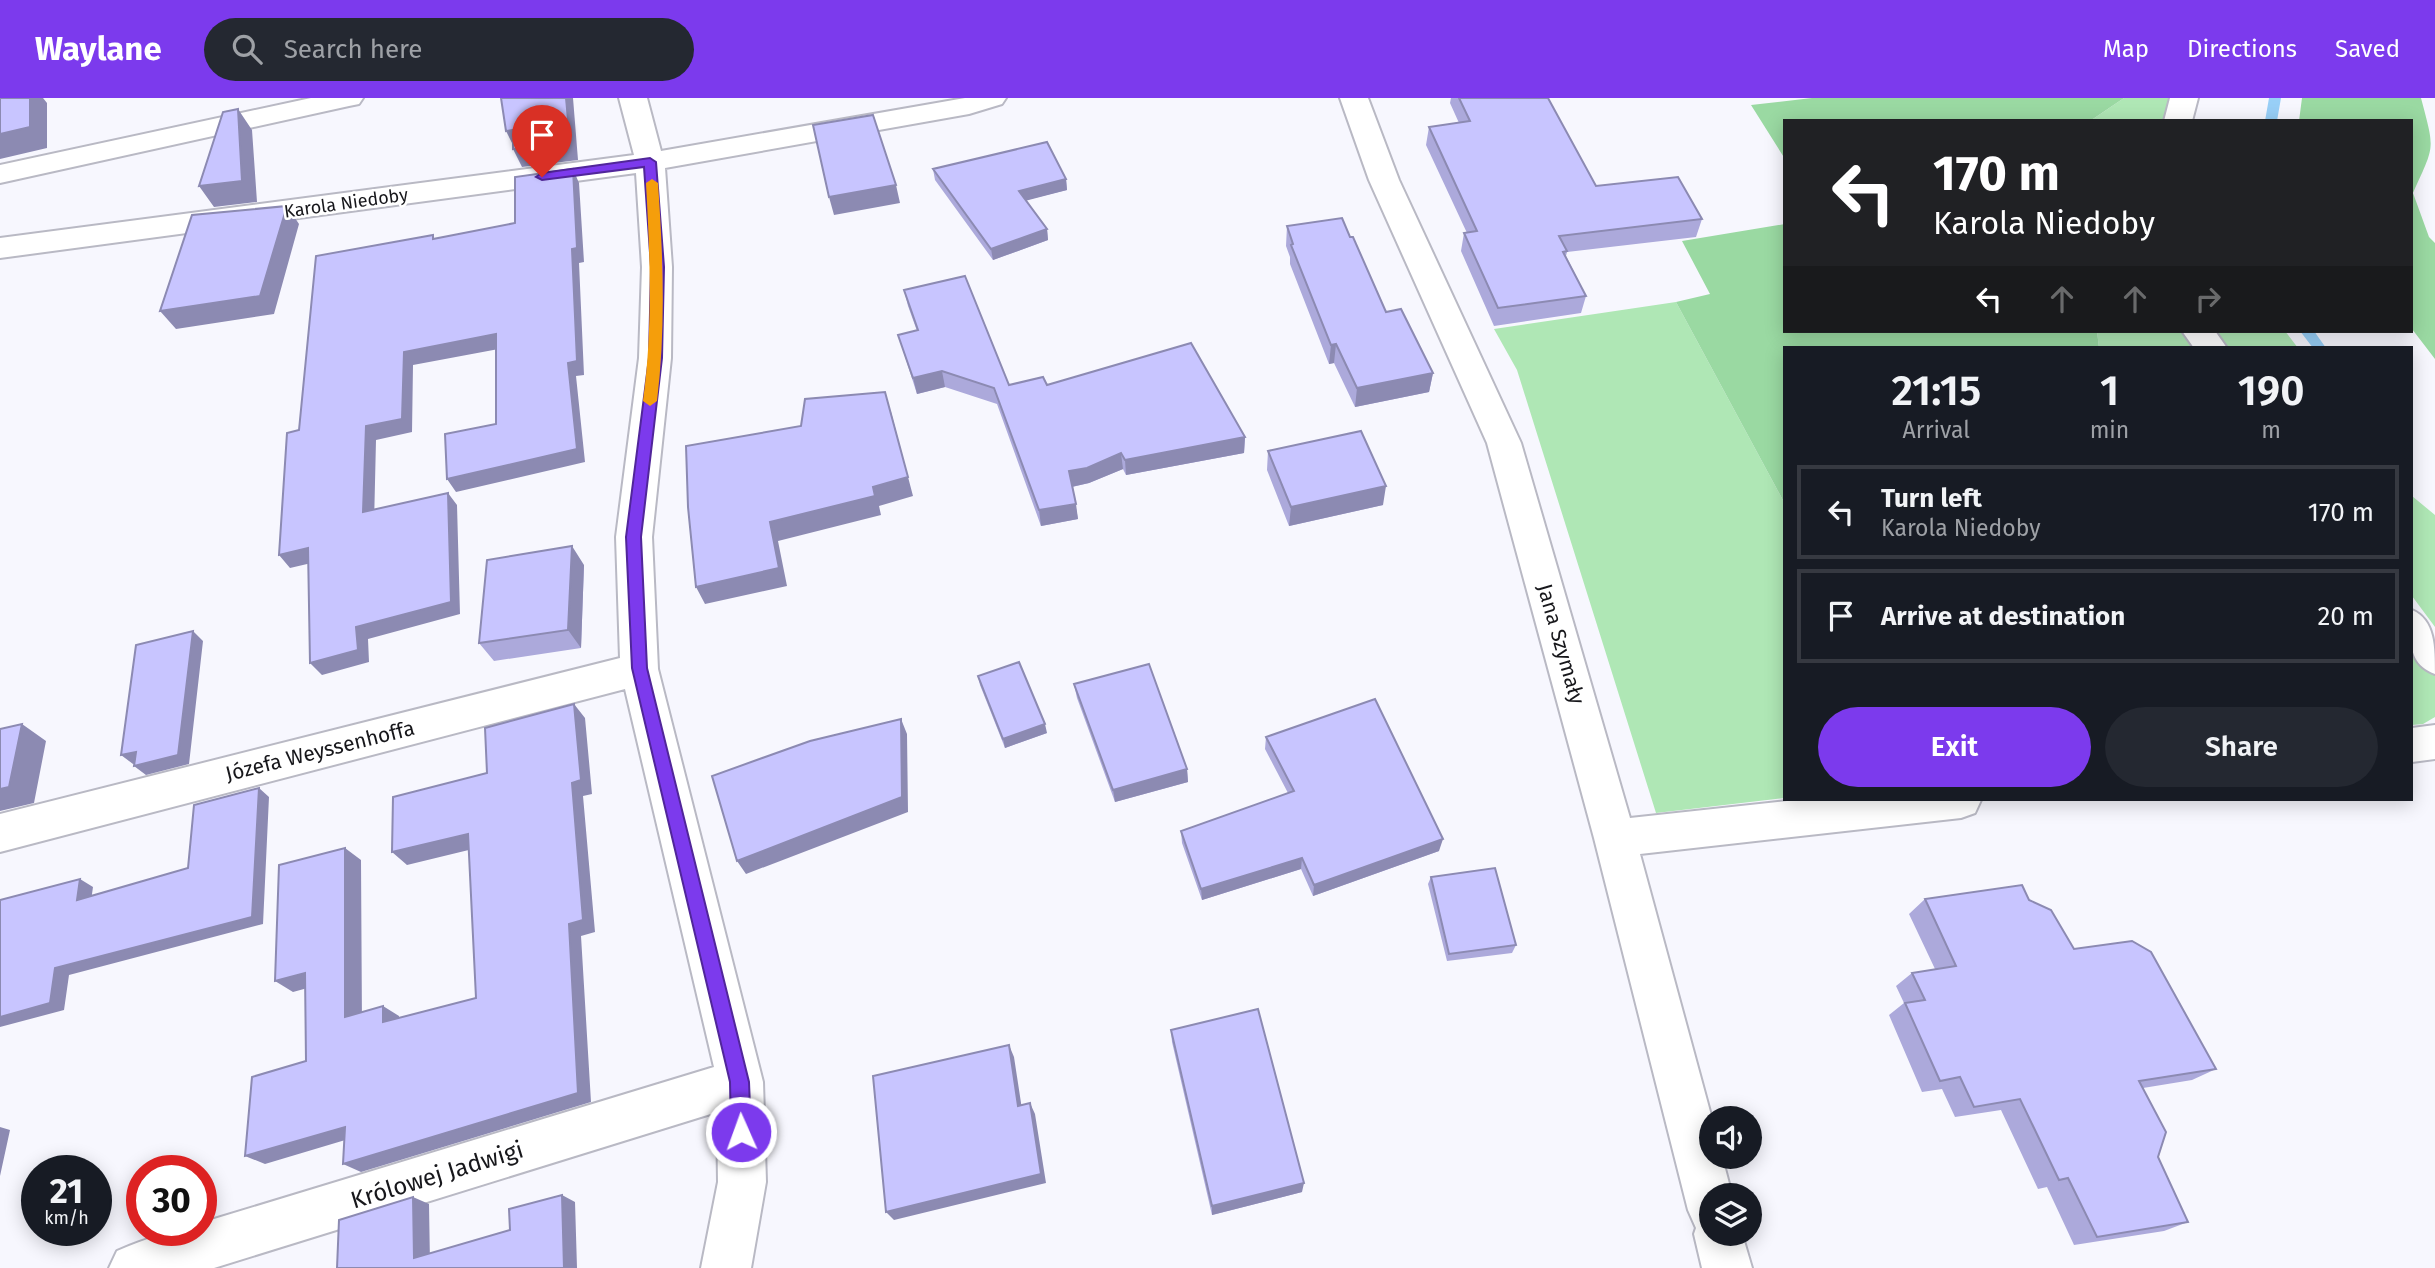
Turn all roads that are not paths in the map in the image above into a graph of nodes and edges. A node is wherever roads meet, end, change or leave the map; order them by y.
1 (349, 98) edge
2 (633, 98) edge
3 (992, 98) edge
4 (1354, 98) edge
5 (2184, 98) edge
6 (2179, 119) edge
7 (650, 162) junction
8 (0, 174) edge
9 (0, 248) edge
10 (2413, 626) edge
11 (2435, 658) edge
12 (639, 668) junction
13 (2435, 742) edge
14 (2413, 745) edge
15 (1952, 801) edge
16 (0, 834) edge
17 (1615, 838) junction
18 (740, 1082) junction
19 (1705, 1183) edge
20 (1721, 1246) edge
21 (134, 1268) edge
22 (726, 1268) edge
23 (1727, 1268) edge

1 - 8 street
2 - 7 street
3 - 7 street, Karola Niedoby
4 - 17 street, Jana Szymały
5 - 6 street
7 - 9 street, Karola Niedoby
7 - 12 street
10 - 11 street
12 - 16 street, Józefa Weyssenhoffa
12 - 18 street
13 - 14 street
15 - 17 street
17 - 19 street, Jana Szymały
18 - 21 street, Królowej Jadwigi
18 - 22 street
20 - 23 street

